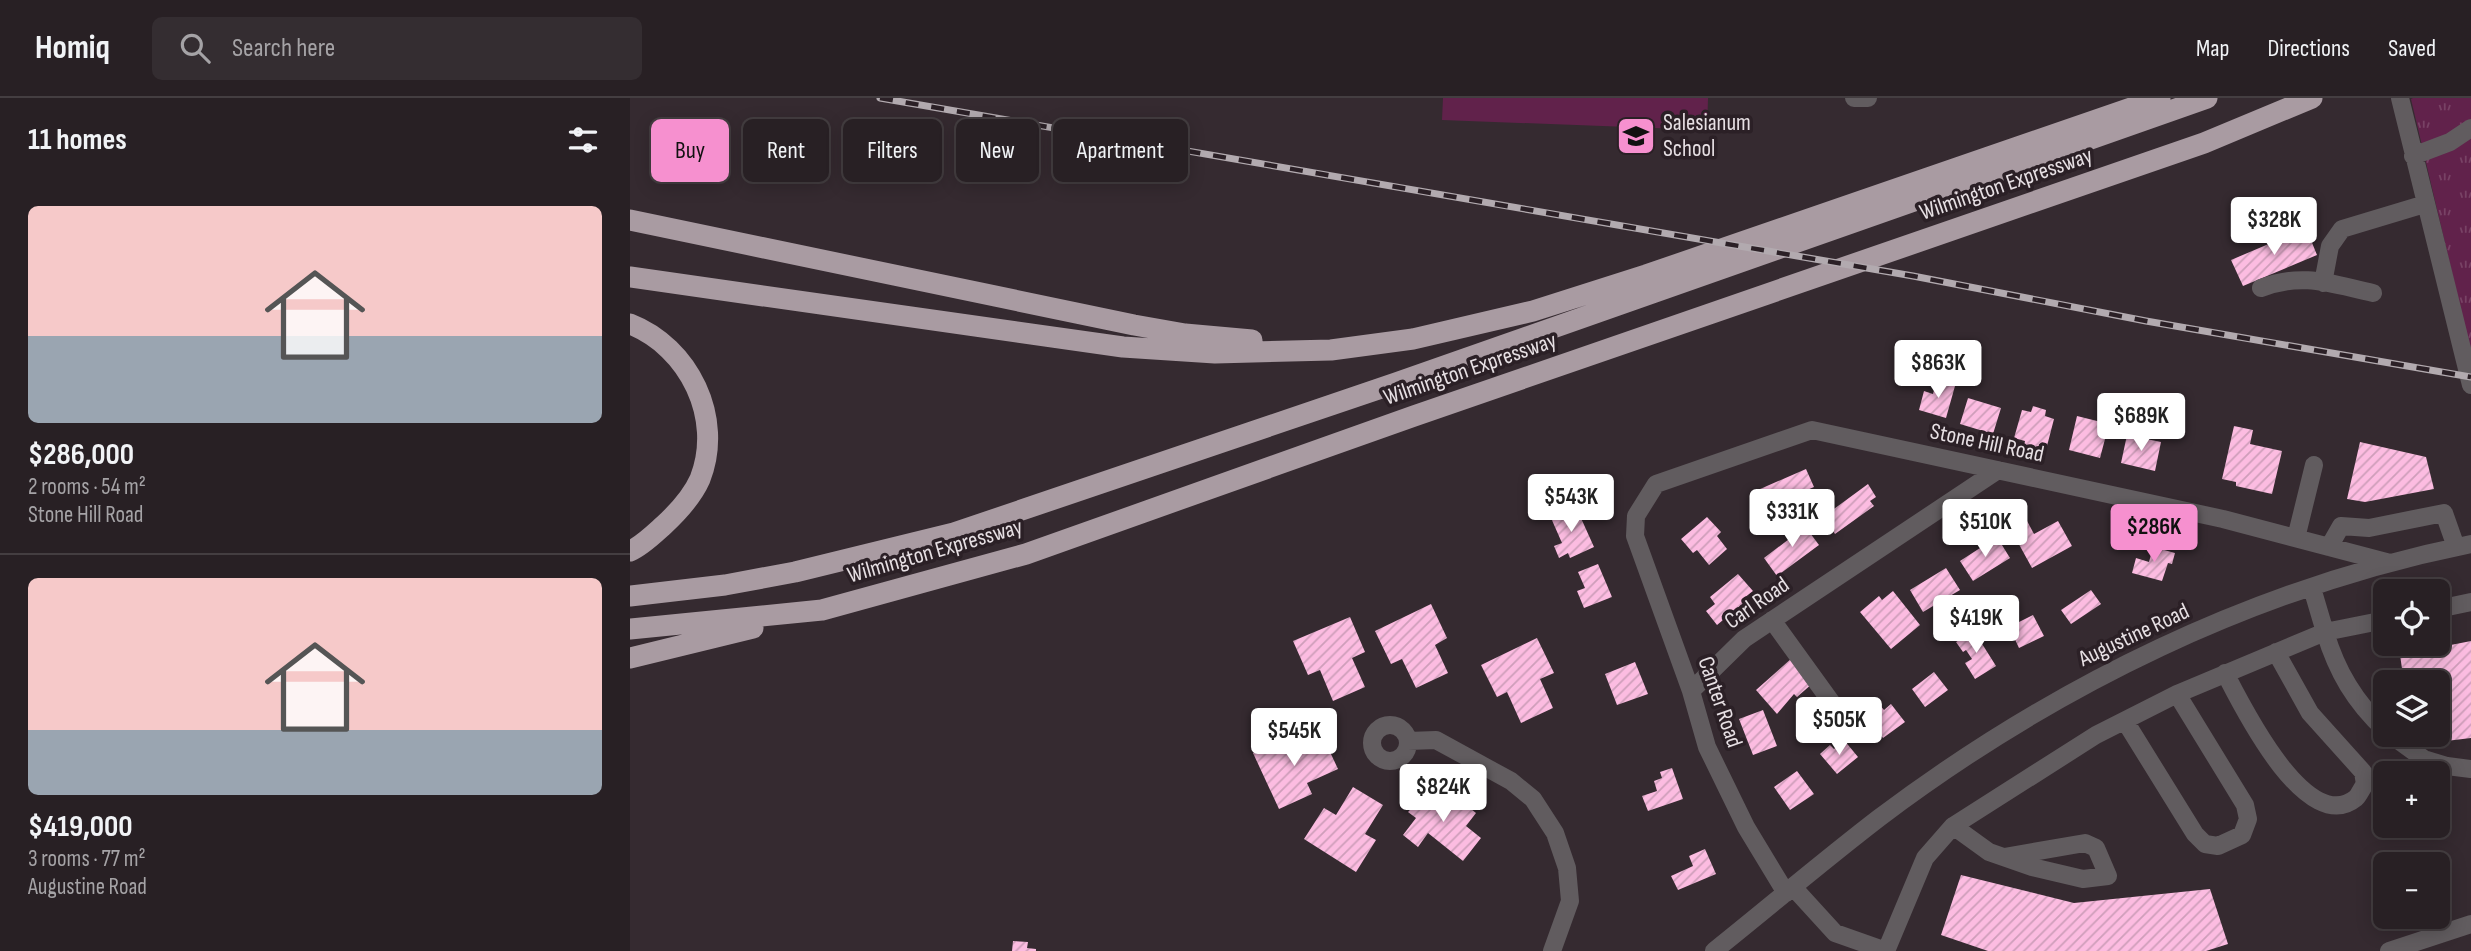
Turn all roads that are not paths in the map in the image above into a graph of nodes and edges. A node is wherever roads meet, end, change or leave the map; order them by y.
1 (1854, 98) edge
2 (1868, 98) edge
3 (2160, 98) edge
4 (2207, 98) edge
5 (2312, 98) edge
6 (2401, 103) edge
7 (2471, 128) edge
8 (2413, 156) junction
9 (2425, 204) junction
10 (630, 220) edge
11 (630, 276) edge
12 (2323, 283) junction
13 (2261, 288) dead end
14 (2373, 293) dead end
15 (630, 324) edge
16 (1390, 343) junction
17 (2471, 385) edge
18 (2314, 465) dead end
19 (1998, 470) junction
20 (1636, 516) joint
21 (2296, 538) junction
22 (2464, 546) edge
23 (2329, 547) junction
24 (630, 551) edge
25 (2390, 563) junction
26 (2312, 587) junction
27 (630, 596) edge
28 (2471, 601) edge
29 (2450, 605) edge
30 (822, 610) junction
31 (1772, 620) junction
32 (2373, 622) edge
33 (630, 629) edge
34 (2325, 632) junction
35 (2276, 652) junction
36 (630, 658) edge
37 (2225, 673) junction
38 (1691, 691) junction
39 (2177, 694) junction
40 (2373, 718) edge
41 (2125, 720) junction
42 (1850, 728) dead end
43 (1408, 741) dead end
44 (2408, 747) edge
45 (2471, 769) edge
46 (1953, 826) junction
47 (2004, 857) junction
48 (1790, 890) junction
49 (2471, 924) edge
50 (1552, 951) edge
51 (1714, 951) edge
52 (1886, 951) edge
53 (2389, 951) edge

1 - 2 street
3 - 16 highway
4 - 27 highway, Wilmington Expressway
5 - 30 highway, Wilmington Expressway
6 - 8 street
7 - 8 street
8 - 9 street
9 - 12 street
9 - 17 street
10 - 16 highway
11 - 16 highway
12 - 13 street
12 - 14 street
15 - 24 highway
18 - 21 street
19 - 20 street, Stone Hill Road
19 - 21 street, Stone Hill Road
19 - 31 street, Carl Road
20 - 38 street, Canter Road
21 - 23 street, Stone Hill Road
22 - 23 street
22 - 25 street, Augustine Road
23 - 25 street, Stone Hill Road
25 - 26 street, Augustine Road
26 - 34 street
26 - 48 street, Augustine Road
28 - 29 street
30 - 33 highway, Wilmington Expressway
30 - 36 highway
31 - 38 street, Carl Road
31 - 42 street
32 - 34 street
34 - 35 street
34 - 40 street
35 - 37 street
35 - 37 street
37 - 39 street
38 - 48 street, Canter Road
39 - 41 street
39 - 41 street
41 - 46 street
43 - 50 street
44 - 45 street
46 - 47 street
46 - 52 street
47 - 47 street
48 - 51 street, Augustine Road
48 - 52 street, Canter Road
49 - 53 street

